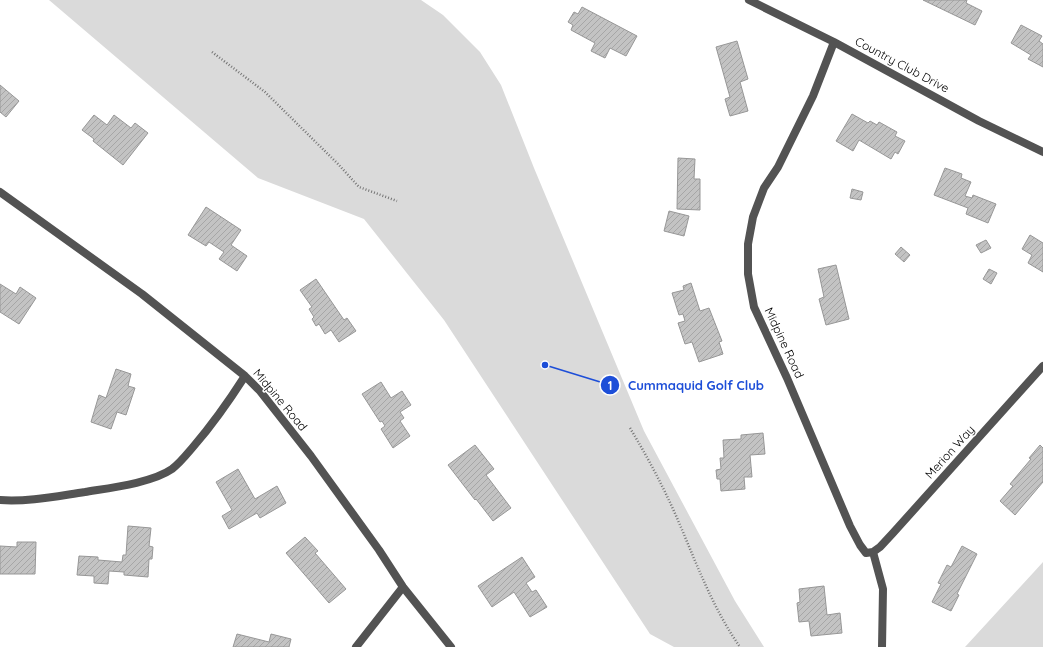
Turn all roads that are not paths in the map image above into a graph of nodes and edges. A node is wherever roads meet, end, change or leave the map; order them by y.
1 (749, 0) edge
2 (834, 42) junction
3 (1043, 152) edge
4 (0, 192) edge
5 (1043, 366) edge
6 (245, 376) junction
7 (0, 500) edge
8 (873, 552) junction
9 (403, 587) junction
10 (356, 647) edge
11 (451, 647) edge
12 (882, 647) edge

1 - 2 street, Country Club Drive
2 - 3 street, Country Club Drive
2 - 8 street, Midpine Road
4 - 6 street, Midpine Road
5 - 8 street, Merion Way
6 - 7 street
6 - 9 street, Midpine Road
8 - 12 street
9 - 10 street
9 - 11 street, Midpine Road

